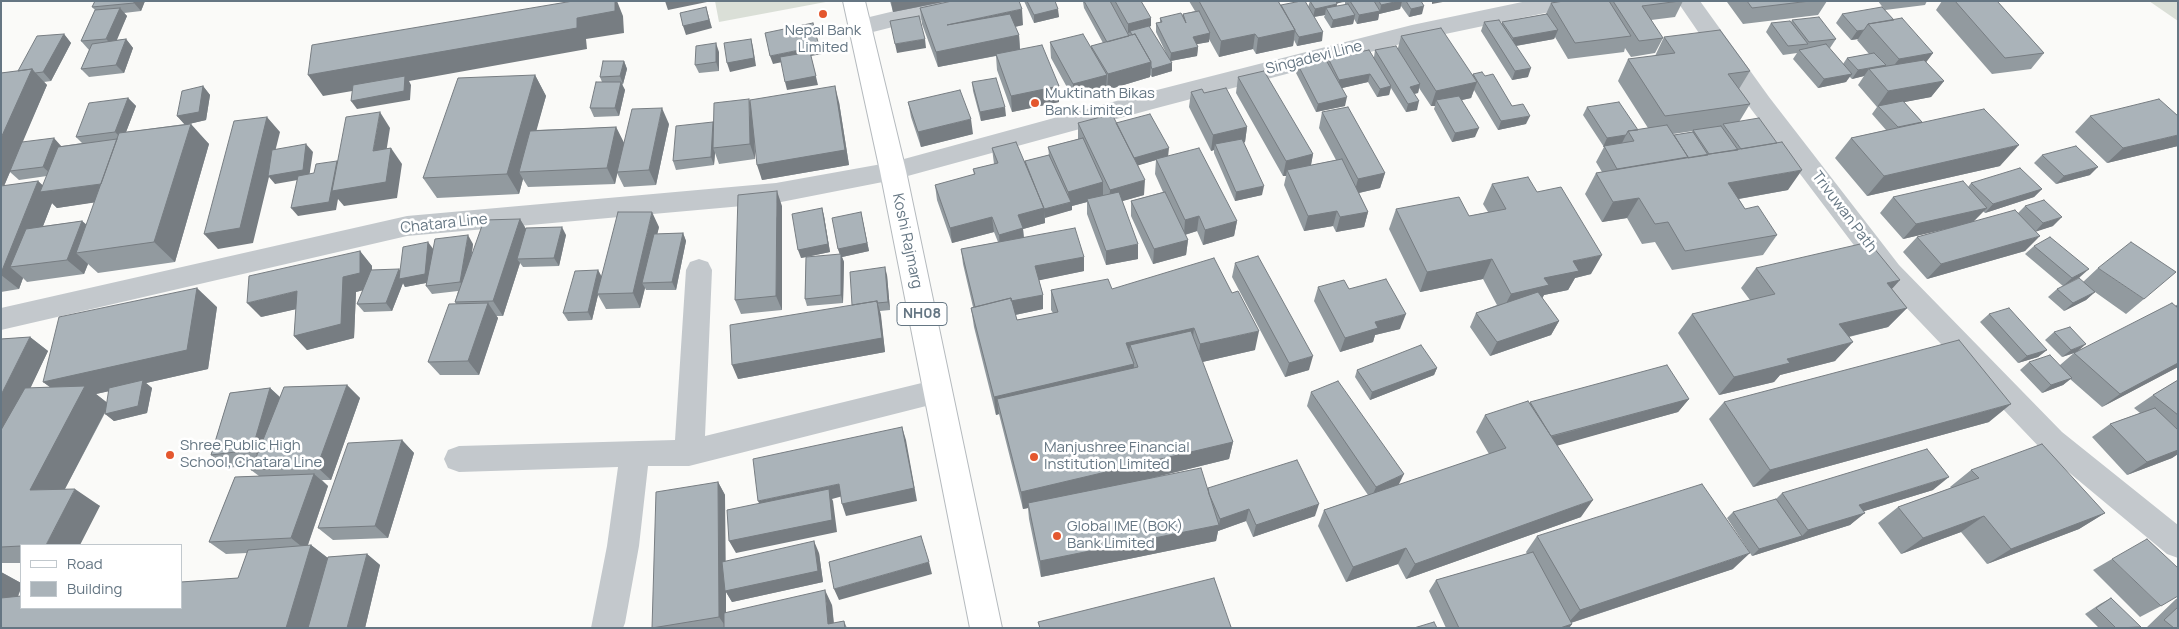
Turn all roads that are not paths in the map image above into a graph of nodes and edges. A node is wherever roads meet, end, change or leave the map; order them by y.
1 (854, 1) edge
2 (968, 1) edge
3 (1564, 1) edge
4 (1688, 1) edge
5 (861, 27) junction
6 (893, 171) junction
7 (699, 270) dead end
8 (1, 319) edge
9 (938, 391) junction
10 (635, 453) junction
11 (689, 453) junction
12 (459, 459) dead end
13 (2178, 544) edge
14 (606, 628) edge
15 (986, 628) edge

1 - 5 main road, Koshi Rajmarg / NH08
2 - 5 street
3 - 6 street, Singadevi Line
4 - 13 street, Trivuwan Path
5 - 6 main road, Koshi Rajmarg / NH08
6 - 8 street, Chatara Line
6 - 9 main road, Koshi Rajmarg / NH08
7 - 11 street
9 - 11 street
9 - 15 main road, Koshi Rajmarg / NH08
10 - 11 street
10 - 12 street
10 - 14 street

